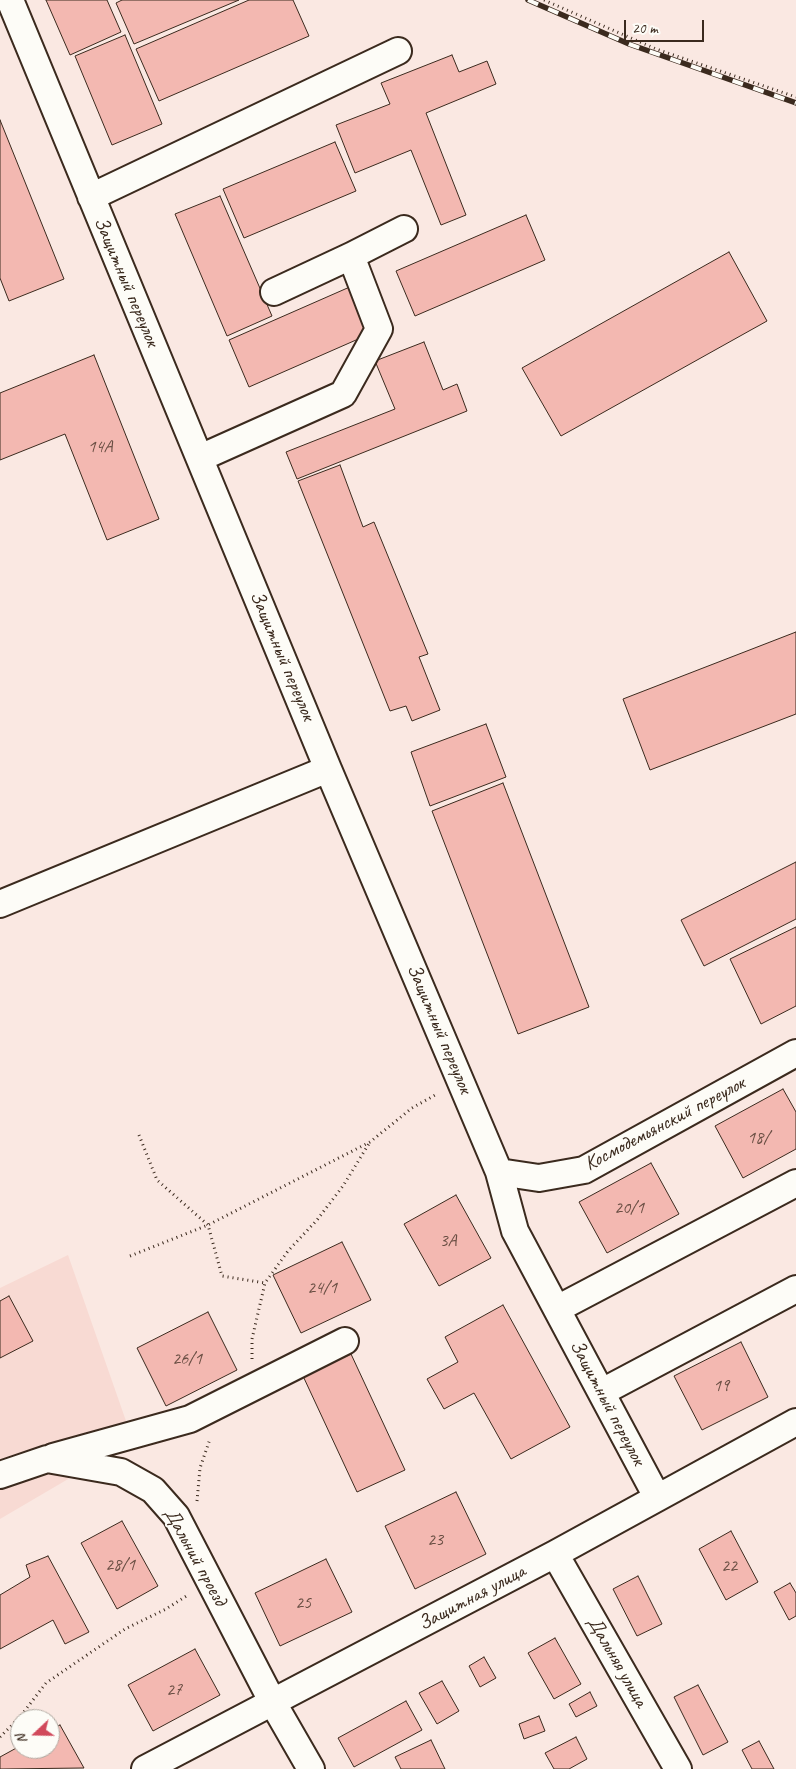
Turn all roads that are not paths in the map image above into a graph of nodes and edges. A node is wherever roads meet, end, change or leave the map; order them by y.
1 (10, 0) edge
2 (398, 51) dead end
3 (91, 197) junction
4 (404, 229) dead end
5 (351, 256) junction
6 (274, 292) dead end
7 (200, 458) junction
8 (328, 768) junction
9 (0, 904) edge
10 (796, 1054) edge
11 (499, 1172) junction
12 (796, 1183) edge
13 (796, 1289) edge
14 (557, 1309) junction
15 (345, 1341) dead end
16 (602, 1392) junction
17 (796, 1422) edge
18 (48, 1459) junction
19 (0, 1475) edge
20 (657, 1497) junction
21 (555, 1554) junction
22 (273, 1703) junction
23 (146, 1769) edge
24 (311, 1769) edge
25 (678, 1769) edge

1 - 3 street, Защитный переулок
2 - 3 street
3 - 7 street, Защитный переулок
4 - 5 street
5 - 6 street
5 - 7 street
7 - 8 street, Защитный переулок
8 - 9 street
8 - 11 street, Защитный переулок
10 - 11 street, Космодемьянский переулок
11 - 14 street, Защитный переулок
12 - 14 street
13 - 16 street
14 - 16 street, Защитный переулок
15 - 18 street
16 - 20 street, Защитный переулок
17 - 20 street, Защитная улица
18 - 19 street, Дальний проезд
18 - 22 street, Дальний проезд
20 - 21 street, Защитная улица
21 - 22 street, Защитная улица
21 - 25 street, Дальняя улица
22 - 23 street, Защитная улица
22 - 24 street, Дальний проезд

